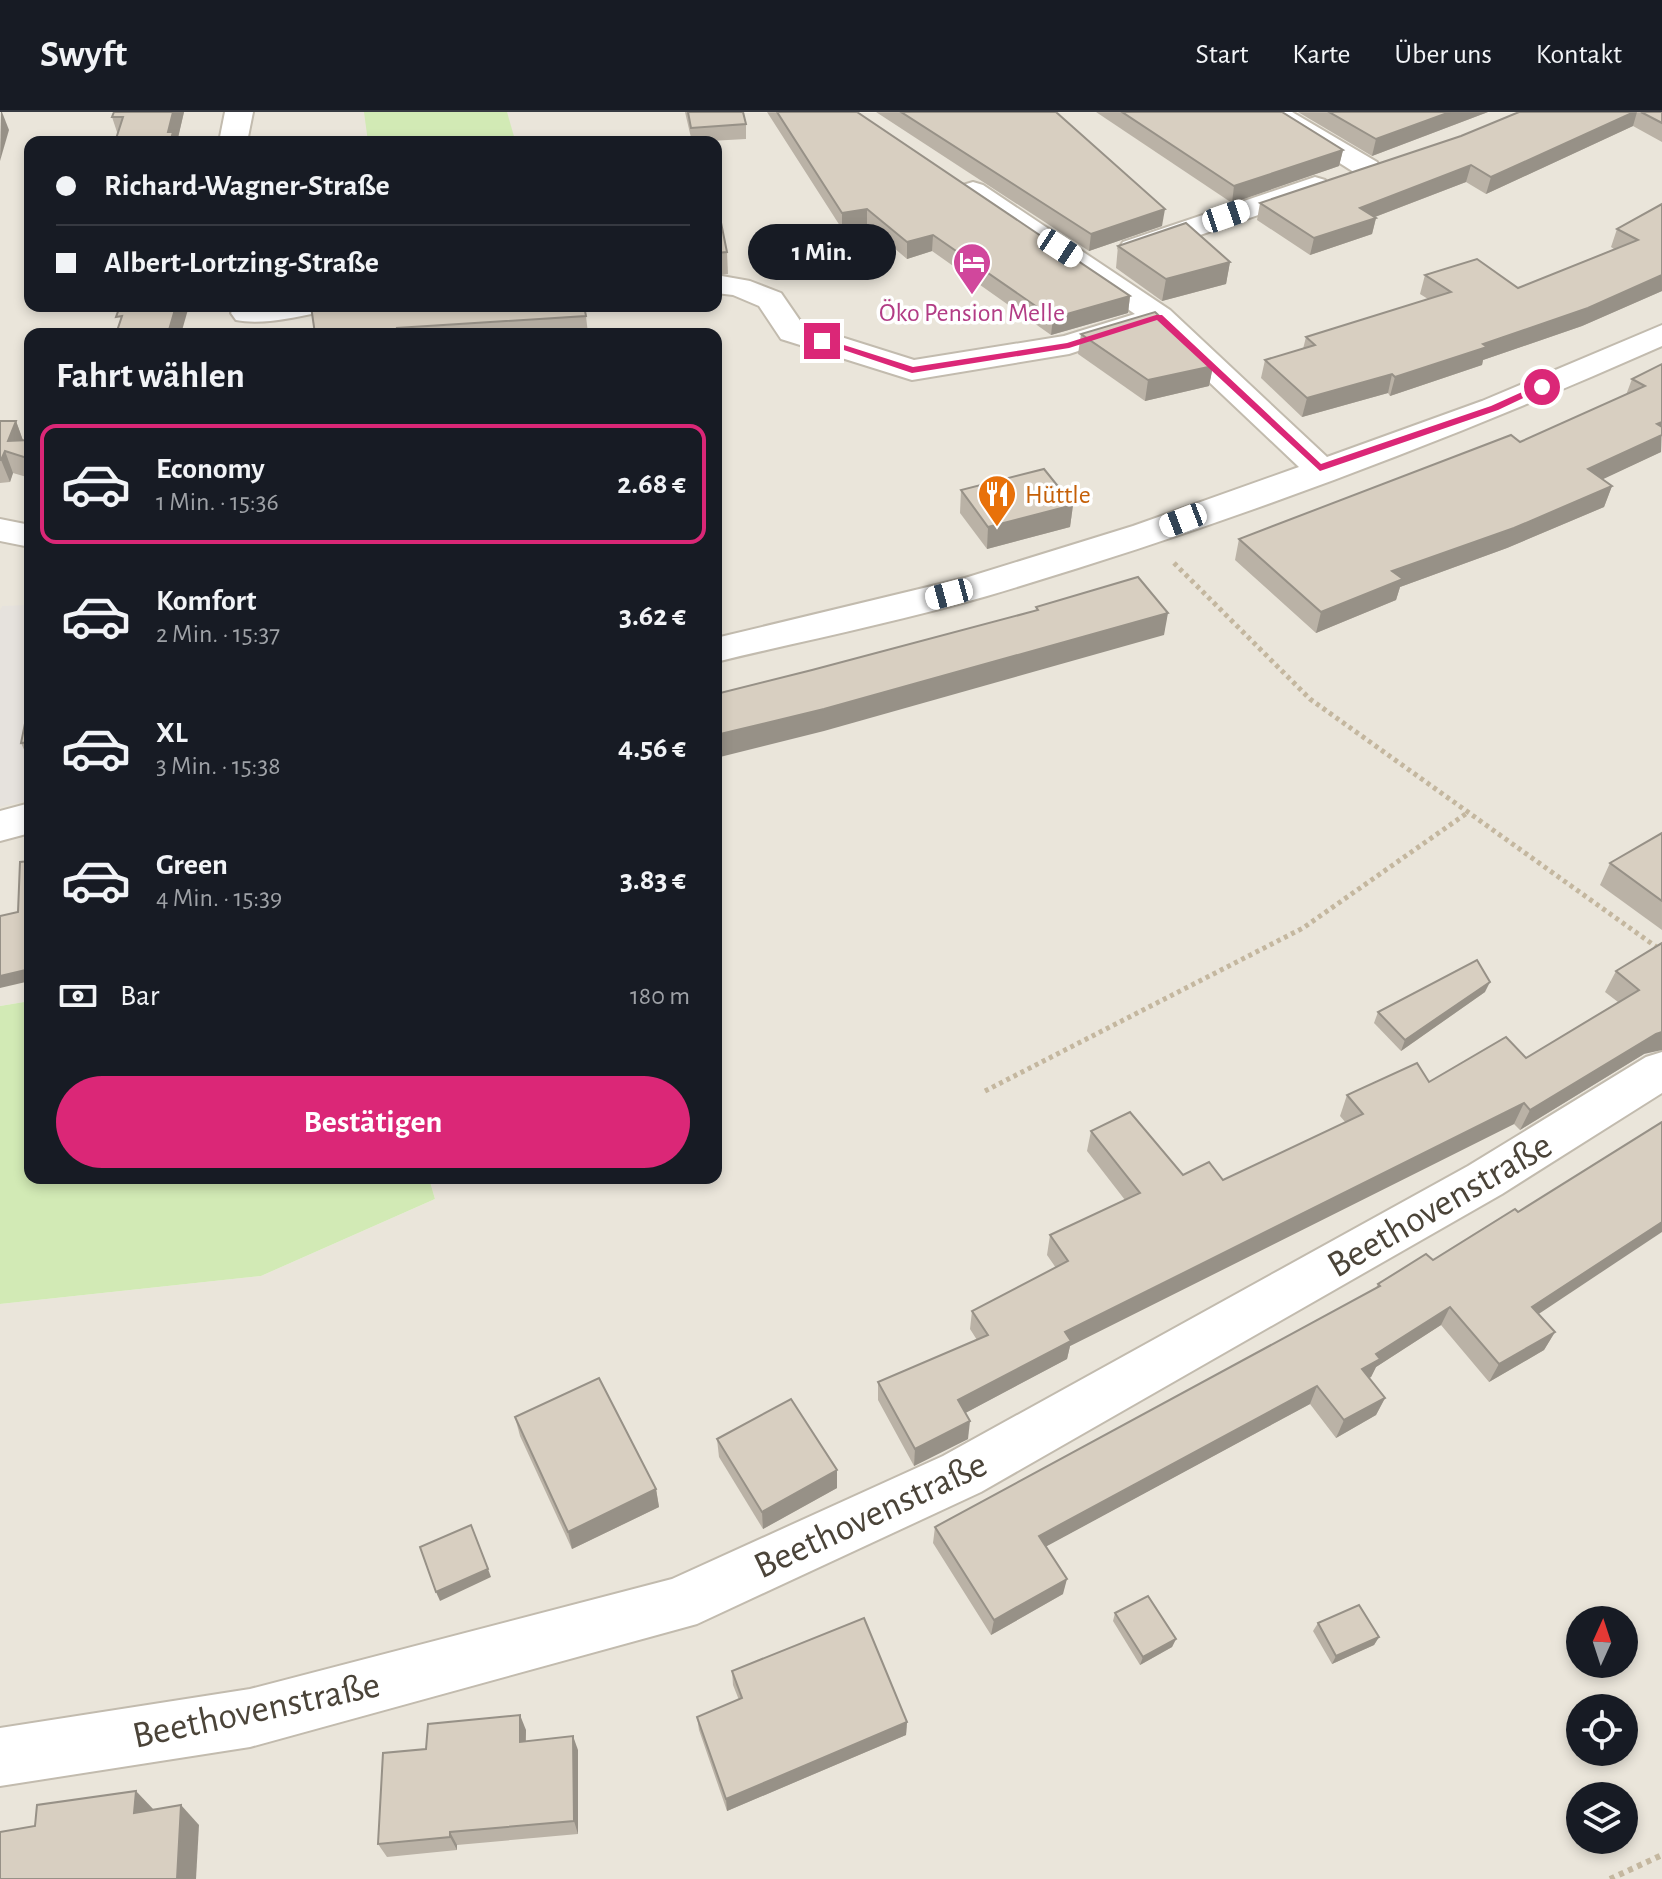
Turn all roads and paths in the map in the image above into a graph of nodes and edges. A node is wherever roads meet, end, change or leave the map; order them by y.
1 (239, 112) edge
2 (1273, 112) edge
3 (234, 136) edge
4 (942, 171) edge
5 (1086, 265) junction
6 (722, 285) edge
7 (276, 312) edge
8 (1159, 317) junction
9 (247, 318) edge
10 (1662, 334) edge
11 (1320, 468) junction
12 (0, 530) edge
13 (1145, 534) junction
14 (24, 535) edge
15 (722, 649) edge
16 (1467, 813) junction
17 (24, 820) edge
18 (0, 826) edge
19 (1662, 951) edge
20 (1662, 1070) edge
21 (985, 1091) dead end
22 (0, 1757) edge
23 (1662, 1855) edge
24 (1610, 1879) edge

1 - 3 street
2 - 5 street
4 - 5 street
5 - 8 street
6 - 8 street
7 - 9 street
8 - 11 street
10 - 11 street
11 - 13 street
12 - 14 street
13 - 15 street
13 - 16 path
16 - 19 path
16 - 21 path
17 - 18 street
20 - 22 street, Beethovenstraße
23 - 24 path

